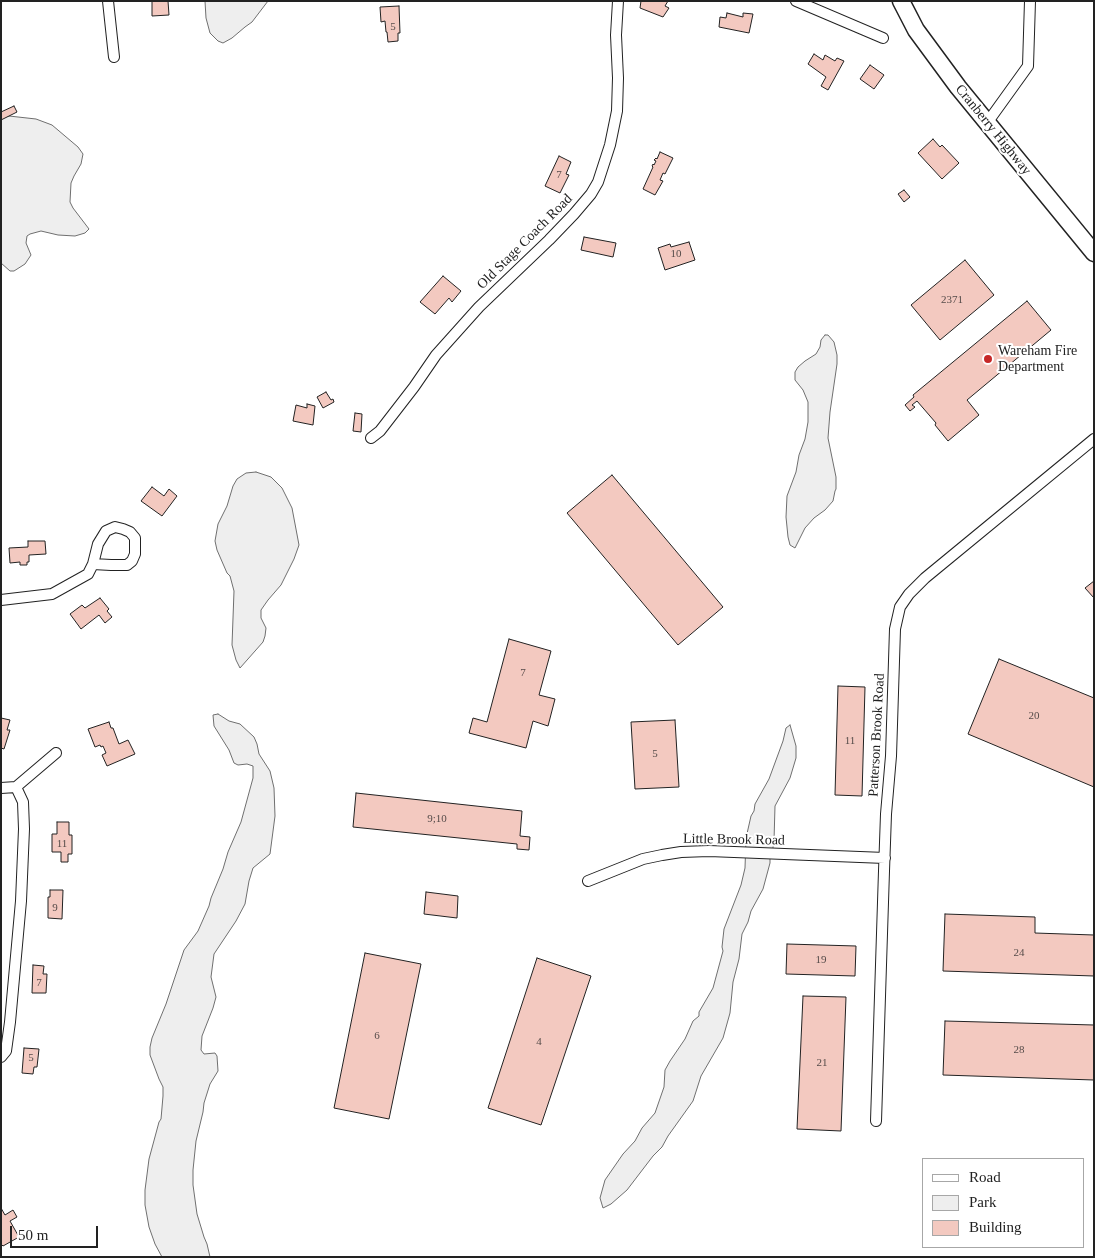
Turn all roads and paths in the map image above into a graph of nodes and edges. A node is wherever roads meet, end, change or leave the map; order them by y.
1 (108, 1) edge
2 (618, 1) edge
3 (796, 1) edge
4 (901, 1) edge
5 (1030, 1) edge
6 (883, 38) dead end
7 (114, 57) dead end
8 (987, 123) junction
9 (1094, 253) edge
10 (371, 438) dead end
11 (1094, 439) edge
12 (94, 564) junction
13 (1, 600) edge
14 (56, 753) dead end
15 (16, 786) junction
16 (1, 788) edge
17 (885, 858) junction
18 (588, 882) dead end
19 (1, 1057) edge
20 (876, 1122) dead end

1 - 7 street
2 - 10 street, Old Stage Coach Road
3 - 6 street
4 - 8 main road, Cranberry Highway
5 - 8 street
8 - 9 main road, Cranberry Highway
11 - 17 street, Patterson Brook Road
12 - 12 street
12 - 13 street
14 - 15 street
15 - 16 street
15 - 19 street
17 - 18 street, Little Brook Road
17 - 20 street, Patterson Brook Road

